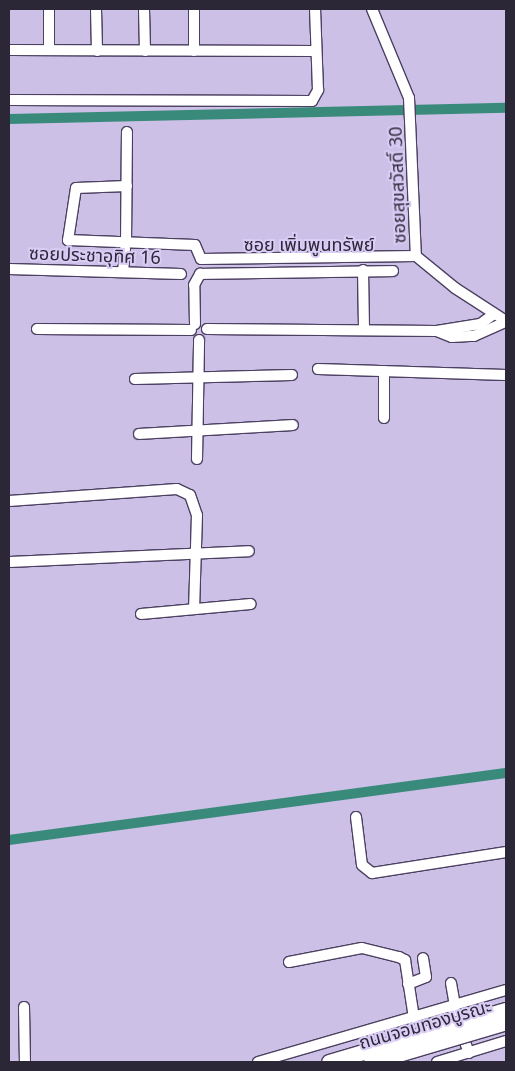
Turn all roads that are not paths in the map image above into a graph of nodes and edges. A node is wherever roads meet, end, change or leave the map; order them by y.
1 (49, 9) edge
2 (96, 9) edge
3 (144, 9) edge
4 (194, 9) edge
5 (315, 9) edge
6 (372, 9) edge
7 (9, 50) edge
8 (49, 50) junction
9 (97, 50) junction
10 (145, 51) junction
11 (194, 51) junction
12 (316, 51) junction
13 (9, 100) edge
14 (127, 132) dead end
15 (127, 186) junction
16 (126, 246) junction
17 (416, 256) junction
18 (9, 269) edge
19 (363, 270) junction
20 (393, 271) dead end
21 (123, 272) junction
22 (181, 274) dead end
23 (494, 314) junction
24 (506, 321) edge
25 (193, 327) junction
26 (364, 328) junction
27 (37, 329) dead end
28 (207, 330) junction
29 (437, 331) junction
30 (200, 340) junction
31 (318, 369) dead end
32 (384, 371) junction
33 (292, 375) dead end
34 (506, 375) edge
35 (196, 377) junction
36 (135, 379) dead end
37 (384, 418) dead end
38 (294, 426) dead end
39 (196, 430) junction
40 (139, 434) dead end
41 (197, 458) dead end
42 (9, 501) edge
43 (249, 551) dead end
44 (194, 553) junction
45 (9, 562) edge
46 (251, 604) dead end
47 (194, 609) junction
48 (141, 614) dead end
49 (356, 817) dead end
50 (506, 852) edge
51 (423, 958) dead end
52 (289, 962) dead end
53 (451, 983) dead end
54 (408, 984) junction
55 (506, 990) edge
56 (454, 1006) junction
57 (24, 1007) dead end
58 (506, 1010) edge
59 (506, 1017) edge
60 (414, 1018) junction
61 (506, 1022) edge
62 (460, 1030) junction
63 (506, 1041) edge
64 (469, 1053) junction
65 (25, 1062) edge
66 (258, 1062) edge
67 (330, 1062) edge
68 (353, 1062) edge
69 (371, 1062) edge
70 (437, 1062) edge

1 - 8 street
2 - 9 street
3 - 10 street
4 - 11 street
5 - 12 street
6 - 17 street, ซอยสุขสวัสดิ์ 30
7 - 8 street
8 - 9 street
9 - 10 street
10 - 11 street
11 - 12 street
12 - 13 street
14 - 15 street
15 - 16 street
15 - 16 street
16 - 17 street, ซอย เพิ่มพูนทรัพย์
16 - 21 street
17 - 23 street, ซอยสุขสวัสดิ์ 30
18 - 21 street, ซอยประชาอุทิศ 16
19 - 20 street
19 - 25 street
19 - 26 street
21 - 22 street, ซอยประชาอุทิศ 16
23 - 24 street, ซอยสุขสวัสดิ์ 30
23 - 29 street
24 - 29 street
25 - 27 street
25 - 28 street
25 - 30 street
26 - 28 street
26 - 29 street
28 - 30 street
30 - 35 street
31 - 32 street
32 - 34 street
32 - 37 street
33 - 35 street
35 - 36 street
35 - 39 street
38 - 39 street
39 - 40 street
39 - 41 street
42 - 44 street
43 - 44 street
44 - 45 street
44 - 47 street
46 - 47 street
47 - 48 street
49 - 50 street
51 - 54 street
52 - 54 street
53 - 56 street
54 - 60 street
55 - 56 street
56 - 60 street
56 - 62 street
57 - 65 street
58 - 67 highway, bridge
59 - 62 street, ถนนจอมทองบูรณะ
60 - 66 street
61 - 69 highway, bridge
62 - 64 street
62 - 68 street, ถนนจอมทองบูรณะ
63 - 64 street
64 - 70 street

